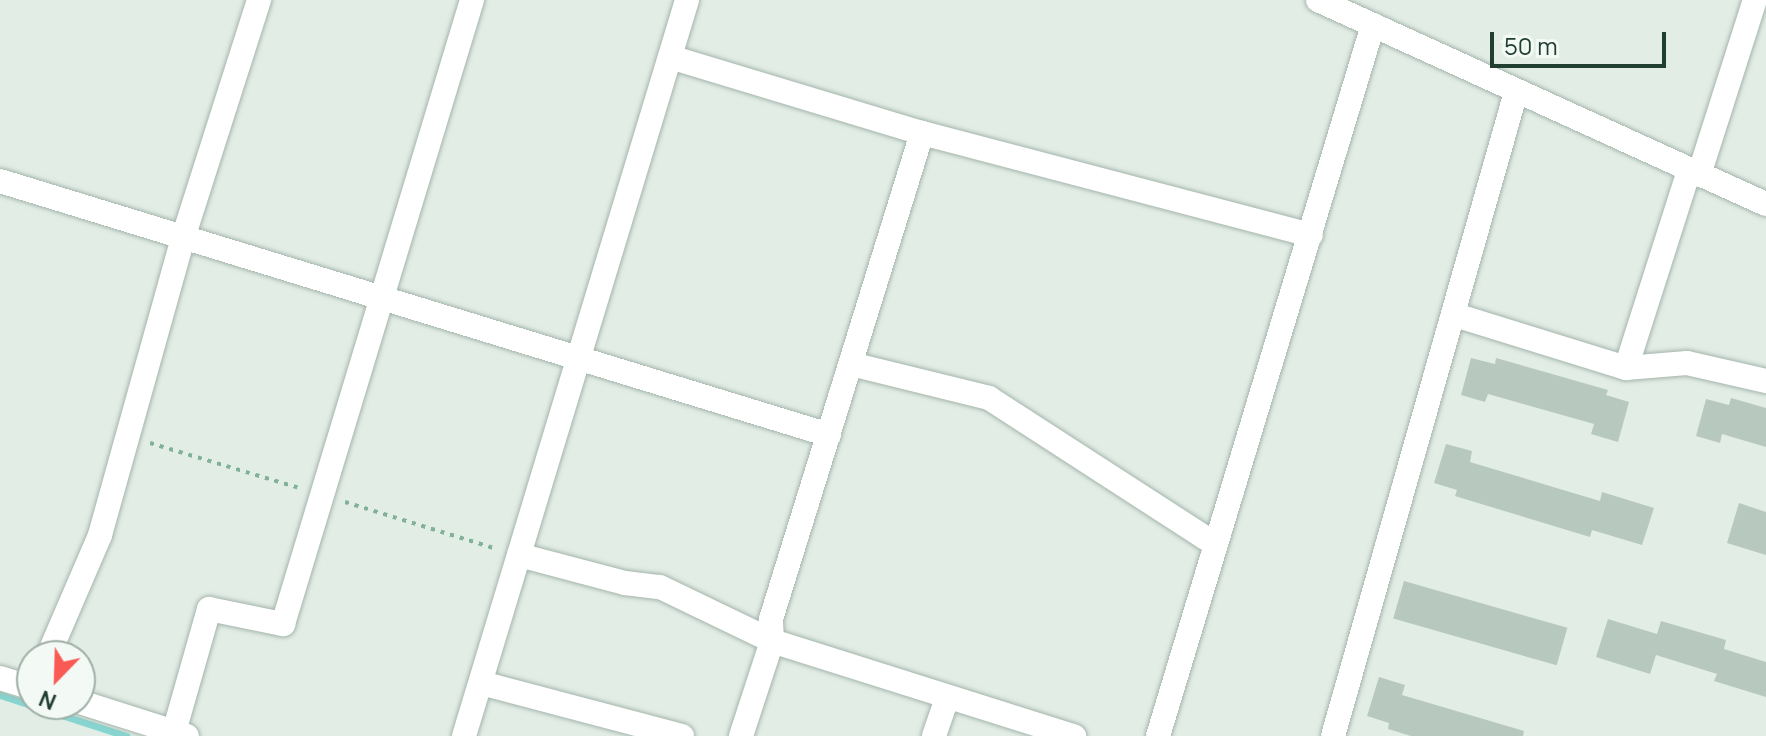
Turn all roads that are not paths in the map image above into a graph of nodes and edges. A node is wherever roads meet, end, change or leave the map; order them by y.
1 (259, 0) edge
2 (472, 0) edge
3 (687, 0) edge
4 (1755, 0) edge
5 (1326, 2) edge
6 (1373, 25) junction
7 (670, 57) junction
8 (1516, 92) junction
9 (922, 133) junction
10 (1694, 173) junction
11 (0, 181) edge
12 (1766, 204) edge
13 (184, 235) junction
14 (1311, 235) junction
15 (380, 295) junction
16 (1455, 315) junction
17 (577, 356) junction
18 (851, 364) junction
19 (1626, 368) junction
20 (1766, 381) edge
21 (829, 435) junction
22 (1216, 545) junction
23 (519, 555) junction
24 (55, 640) edge
25 (772, 641) junction
26 (481, 683) junction
27 (947, 698) junction
28 (96, 708) edge
29 (160, 732) edge
30 (464, 736) edge
31 (682, 736) edge
32 (741, 736) edge
33 (934, 736) edge
34 (1074, 736) edge
35 (1158, 736) edge
36 (1333, 736) edge

1 - 13 street
2 - 15 street
3 - 7 street
4 - 10 street
5 - 6 street
6 - 8 street
6 - 14 street
7 - 9 street
7 - 17 street
8 - 10 street
8 - 16 street
9 - 14 street
9 - 18 street
10 - 12 street
10 - 19 street
11 - 13 street
13 - 15 street
13 - 24 street
14 - 22 street
15 - 17 street
15 - 29 street
16 - 19 street
16 - 36 street
17 - 21 street
17 - 23 street
18 - 21 street
18 - 22 street
19 - 20 street
21 - 25 street
22 - 35 street
23 - 25 street
23 - 26 street
25 - 27 street
25 - 32 street
26 - 30 street
26 - 31 street
27 - 33 street
27 - 34 street
28 - 29 street

